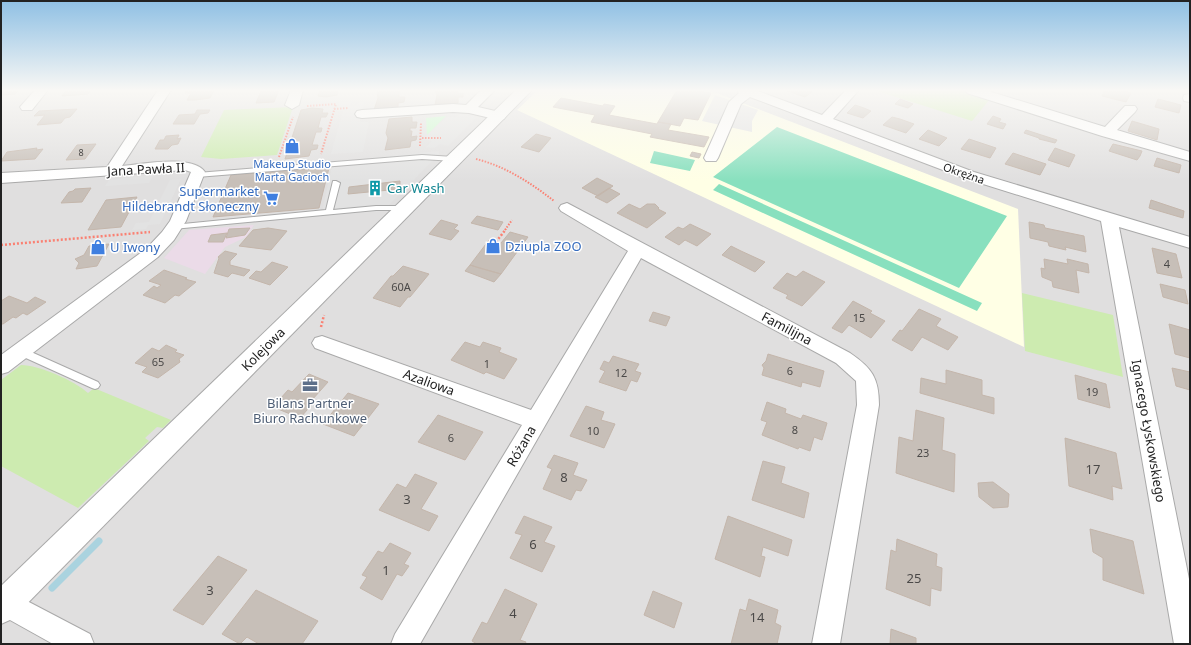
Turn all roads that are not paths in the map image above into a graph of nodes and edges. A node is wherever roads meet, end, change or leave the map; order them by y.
1 (145, 120) edge
2 (495, 120) edge
3 (727, 120) edge
4 (1066, 120) edge
5 (1119, 120) edge
6 (824, 121) edge
7 (1107, 133) junction
8 (1190, 157) edge
9 (711, 158) dead end
10 (463, 159) junction
11 (112, 170) junction
12 (197, 175) junction
13 (1, 178) edge
14 (336, 183) dead end
15 (406, 208) junction
16 (567, 208) road end
17 (329, 212) junction
18 (1109, 218) junction
19 (173, 228) junction
20 (1190, 243) edge
21 (638, 249) junction
22 (322, 343) road end
23 (20, 351) junction
24 (1, 366) edge
25 (95, 385) dead end
26 (535, 421) junction
27 (4, 605) edge
28 (80, 644) edge
29 (405, 644) edge
30 (826, 644) edge
31 (1188, 644) edge

1 - 11 street
2 - 10 street, Kolejowa
3 - 9 street
4 - 7 street
5 - 7 street
6 - 18 street, Okrężna
7 - 8 street
10 - 12 lane
10 - 15 street, Kolejowa
11 - 12 street, Jana Pawła II
11 - 13 street, Jana Pawła II
12 - 19 street, Jana Pawła II
14 - 17 lane
15 - 17 lane
15 - 27 street, Kolejowa
16 - 21 street, Familijna
17 - 19 lane
18 - 20 street, Okrężna
18 - 31 street, Ignacego Łyskowskiego
19 - 23 street, Jana Pawła II
21 - 26 street, Różana
21 - 30 street, Familijna
22 - 26 street, Azaliowa
23 - 24 street, Jana Pawła II
23 - 25 lane
26 - 29 street, Różana
27 - 28 street

